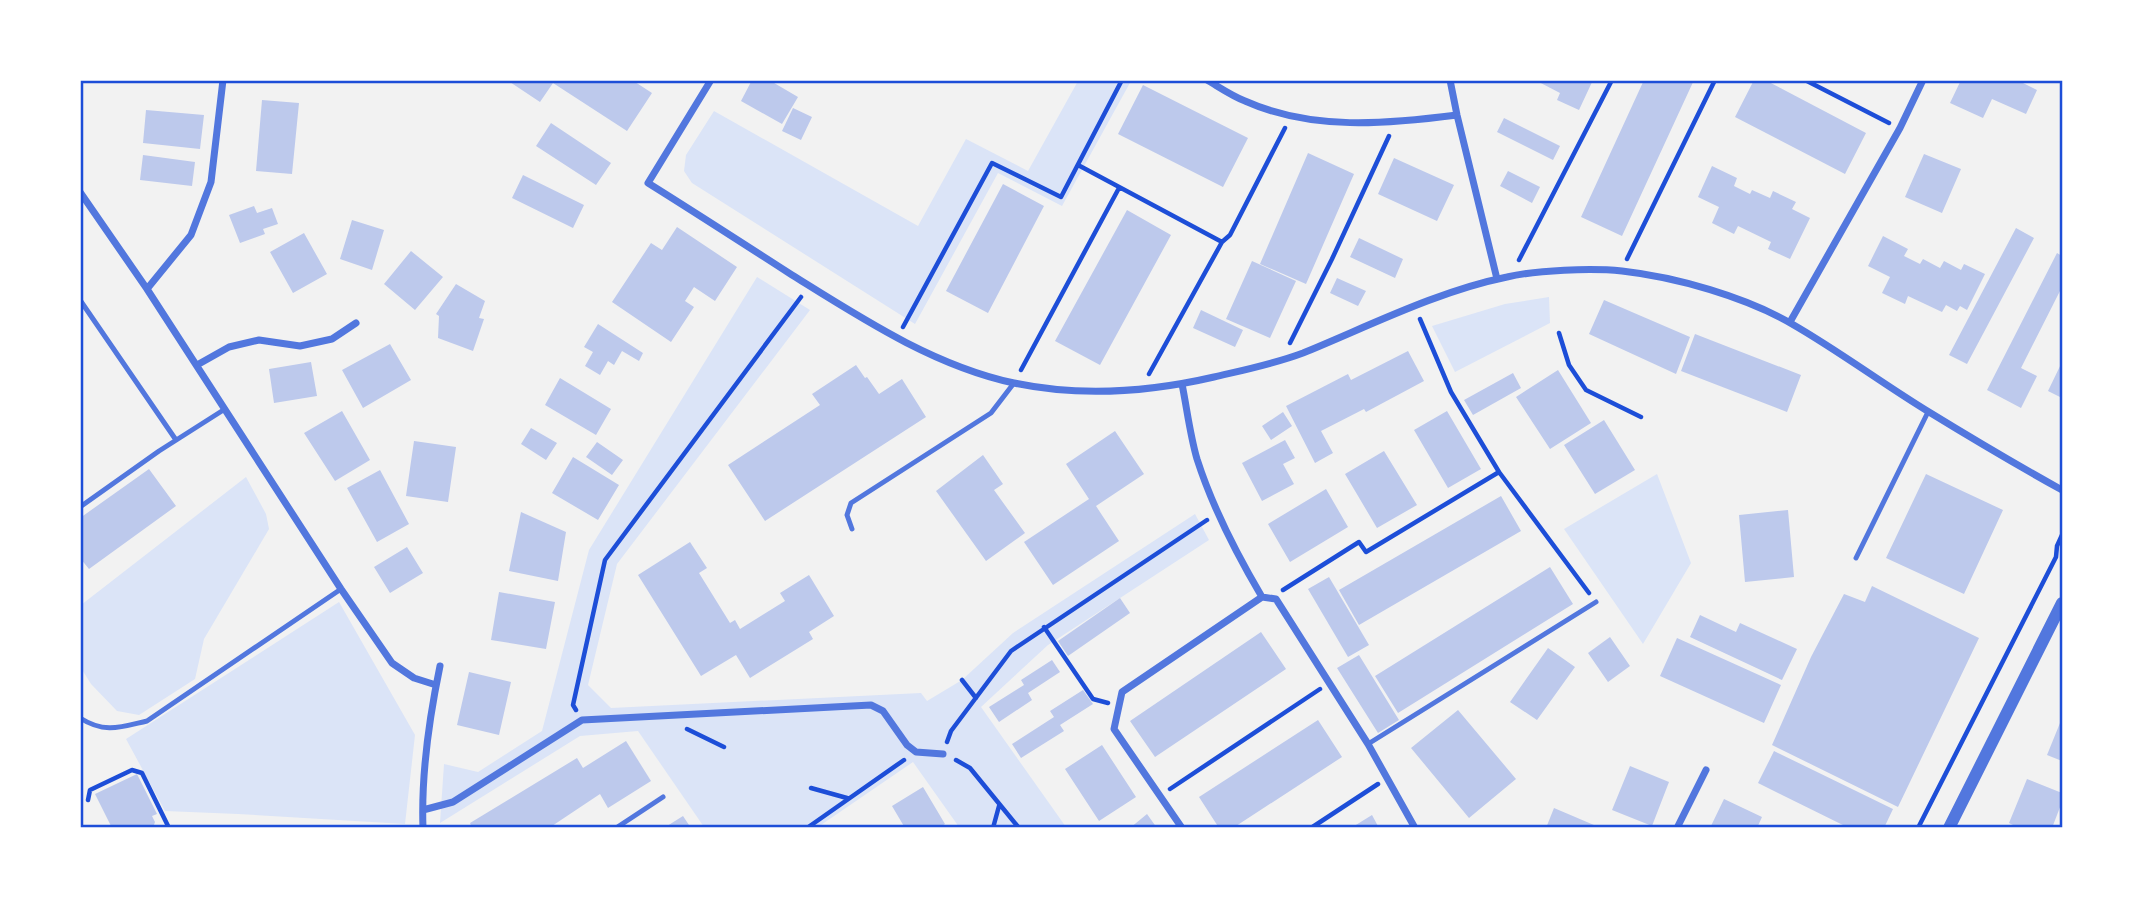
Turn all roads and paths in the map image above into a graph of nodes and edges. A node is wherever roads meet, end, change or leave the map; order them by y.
1 (223, 80) edge
2 (712, 80) edge
3 (1122, 80) edge
4 (1207, 80) edge
5 (1450, 80) edge
6 (1612, 80) edge
7 (1715, 80) edge
8 (1805, 80) edge
9 (1923, 80) edge
10 (1291, 116) junction
11 (1457, 116) junction
12 (1395, 123) junction
13 (1900, 128) junction
14 (1078, 165) junction
15 (1119, 188) junction
16 (80, 192) edge
17 (1222, 242) junction
18 (1621, 271) junction
19 (1511, 276) junction
20 (1497, 279) junction
21 (810, 285) junction
22 (147, 289) junction
23 (80, 300) edge
24 (1415, 307) junction
25 (1790, 322) junction
26 (356, 323) dead end
27 (1559, 333) dead end
28 (897, 337) junction
29 (1280, 362) junction
30 (197, 365) junction
31 (1014, 383) junction
32 (1182, 384) junction
33 (1140, 390) junction
34 (225, 409) junction
35 (1928, 412) junction
36 (1641, 417) dead end
37 (176, 440) junction
38 (1499, 472) junction
39 (2063, 490) edge
40 (80, 508) edge
41 (1217, 513) junction
42 (852, 529) dead end
43 (2063, 535) edge
44 (2060, 547) edge
45 (1856, 558) dead end
46 (341, 589) junction
47 (1262, 597) junction
48 (1276, 599) junction
49 (1596, 602) joint
50 (2063, 603) edge
51 (1044, 627) junction
52 (440, 666) dead end
53 (962, 680) dead end
54 (1328, 684) junction
55 (436, 685) junction
56 (976, 698) junction
57 (1119, 706) junction
58 (660, 716) junction
59 (80, 718) edge
60 (582, 720) junction
61 (1368, 744) junction
62 (724, 747) dead end
63 (916, 752) junction
64 (943, 754) junction
65 (1706, 770) dead end
66 (1386, 779) junction
67 (811, 788) dead end
68 (1160, 796) junction
69 (663, 797) dead end
70 (847, 798) junction
71 (88, 800) dead end
72 (1000, 805) junction
73 (423, 810) junction
74 (169, 828) edge
75 (423, 828) edge
76 (616, 828) edge
77 (807, 828) edge
78 (993, 828) edge
79 (1019, 828) edge
80 (1182, 828) edge
81 (1311, 828) edge
82 (1415, 828) edge
83 (1677, 828) edge
84 (1918, 828) edge
85 (1949, 828) edge

1 - 22 street
2 - 21 street
3 - 14 path
4 - 10 street
5 - 11 street
6 - 19 path
7 - 18 path
8 - 13 path
9 - 13 street
10 - 12 street
10 - 17 path
11 - 12 street
11 - 20 street
12 - 29 path
13 - 25 street
14 - 15 path
14 - 28 path
15 - 17 path
15 - 31 path
16 - 22 street
17 - 33 path
18 - 19 street
18 - 25 street
19 - 20 street
20 - 24 street
21 - 28 street
21 - 60 path
22 - 30 street
23 - 37 lane
24 - 29 street
24 - 38 path
25 - 35 street
26 - 30 street
27 - 36 path
28 - 31 street
29 - 32 street
30 - 34 street
31 - 33 street
31 - 42 lane
32 - 33 street
32 - 41 street
34 - 37 lane
34 - 46 street
35 - 39 street
35 - 45 lane
37 - 40 lane
38 - 48 path
38 - 49 path
41 - 47 street
41 - 51 path
43 - 44 path
44 - 84 path
46 - 55 street
46 - 59 lane
47 - 48 street
47 - 57 street
48 - 54 street
49 - 61 lane
50 - 85 street
51 - 56 path
51 - 57 path
52 - 55 street
53 - 56 path
54 - 61 street
54 - 68 path
55 - 73 street
56 - 64 path
57 - 68 street
58 - 60 street
58 - 62 path
58 - 63 street
60 - 73 street
61 - 66 street
63 - 64 street
63 - 70 path
64 - 72 path
65 - 83 street
66 - 81 path
66 - 82 street
67 - 70 path
68 - 80 street
69 - 76 lane
70 - 77 path
71 - 74 path
72 - 78 path
72 - 79 path
73 - 75 street

